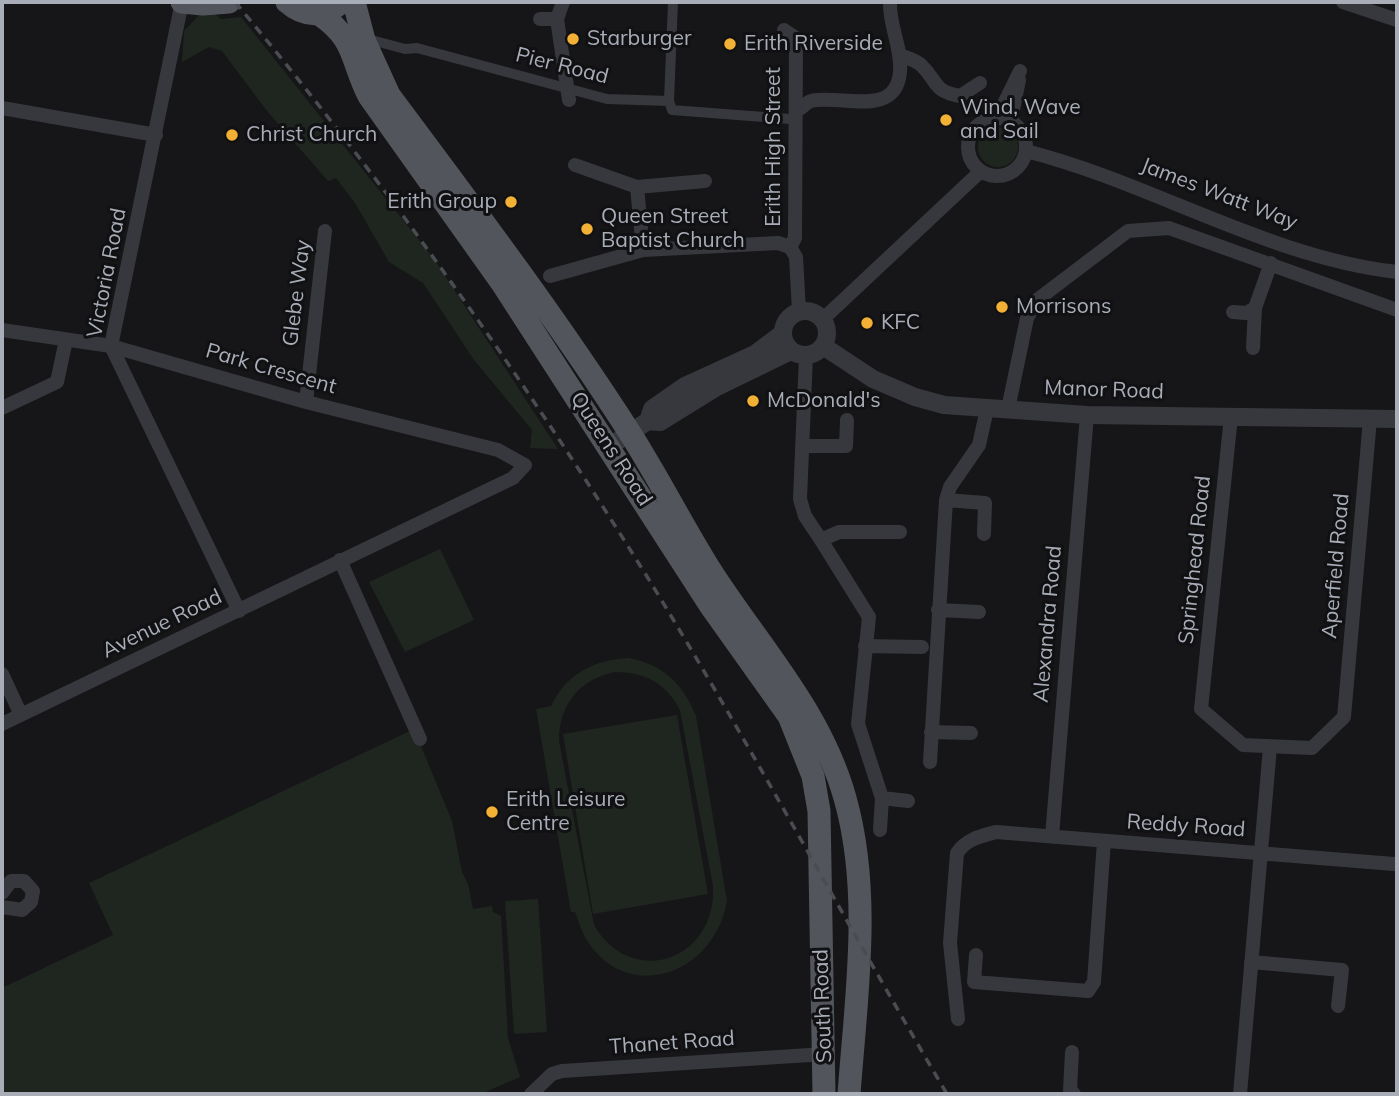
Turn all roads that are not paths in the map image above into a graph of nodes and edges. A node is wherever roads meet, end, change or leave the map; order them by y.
1 (182, 2) edge
2 (223, 2) edge
3 (287, 2) edge
4 (342, 2) edge
5 (563, 2) edge
6 (673, 2) edge
7 (890, 2) edge
8 (1343, 2) edge
9 (318, 14) junction
10 (361, 15) edge
11 (540, 19) dead end
12 (557, 19) junction
13 (1397, 20) edge
14 (784, 30) dead end
15 (900, 55) junction
16 (900, 71) junction
17 (927, 72) junction
18 (980, 83) dead end
19 (568, 94) junction
20 (669, 101) junction
21 (2, 108) edge
22 (794, 115) junction
23 (156, 135) junction
24 (1026, 150) junction
25 (575, 165) dead end
26 (981, 171) junction
27 (705, 181) dead end
28 (637, 187) junction
29 (325, 231) dead end
30 (790, 247) junction
31 (643, 250) junction
32 (1271, 263) junction
33 (1397, 272) edge
34 (550, 276) dead end
35 (1255, 308) junction
36 (1397, 310) edge
37 (799, 311) junction
38 (1233, 312) dead end
39 (823, 318) junction
40 (2, 330) edge
41 (783, 333) junction
42 (66, 340) junction
43 (111, 346) junction
44 (823, 346) junction
45 (1253, 348) dead end
46 (798, 353) junction
47 (306, 402) junction
48 (2, 408) edge
49 (987, 409) junction
50 (1008, 409) junction
51 (1087, 415) junction
52 (1231, 416) junction
53 (1370, 419) junction
54 (1397, 419) edge
55 (847, 420) dead end
56 (639, 427) junction
57 (610, 446) junction
58 (802, 446) junction
59 (525, 464) joint
60 (946, 500) junction
61 (900, 532) dead end
62 (984, 534) dead end
63 (821, 540) junction
64 (340, 560) junction
65 (937, 610) junction
66 (239, 611) junction
67 (979, 612) dead end
68 (865, 646) junction
69 (922, 647) dead end
70 (2, 674) edge
71 (21, 715) junction
72 (2, 724) edge
73 (930, 732) junction
74 (971, 733) dead end
75 (421, 739) dead end
76 (1270, 747) junction
77 (930, 762) dead end
78 (881, 798) junction
79 (908, 802) dead end
80 (880, 830) dead end
81 (1052, 836) junction
82 (1104, 841) junction
83 (1260, 853) junction
84 (1394, 864) dead end
85 (2, 892) edge
86 (2, 907) edge
87 (820, 917) joint
88 (976, 955) dead end
89 (1251, 962) junction
90 (1338, 1006) dead end
91 (855, 1009) joint
92 (958, 1019) dead end
93 (1072, 1052) dead end
94 (825, 1054) junction
95 (531, 1094) edge
96 (824, 1094) edge
97 (849, 1094) edge
98 (1074, 1094) edge
99 (1241, 1094) edge

1 - 2 main road
1 - 23 street, Victoria Road
3 - 9 main road, Queens Road
4 - 9 main road
5 - 12 street
6 - 20 street
7 - 15 street
8 - 13 street
9 - 57 main road, Queens Road
10 - 19 street, Pier Road
10 - 56 main road, Queens Road
11 - 12 street
12 - 19 street
14 - 22 street, Erith High Street
15 - 16 street
15 - 17 street
16 - 17 street
16 - 22 street
17 - 18 street
19 - 20 street, Pier Road
20 - 22 street, Pier Road
21 - 23 street
22 - 30 street, Erith High Street
23 - 43 street, Victoria Road
24 - 26 street
24 - 26 street
24 - 33 street, James Watt Way
25 - 28 street
26 - 39 street
27 - 28 street
28 - 31 street
29 - 47 street, Glebe Way
30 - 31 street
30 - 37 street, Erith High Street
31 - 34 street
32 - 35 street
32 - 36 street
32 - 50 street
35 - 38 street
35 - 45 street
37 - 39 street
37 - 41 street
39 - 44 street
40 - 42 street, Park Crescent
41 - 46 street
41 - 56 street
42 - 43 street, Park Crescent
42 - 48 street
43 - 47 street, Park Crescent
43 - 66 street, Victoria Road
44 - 46 street
44 - 49 street, Manor Road
46 - 56 street
46 - 58 street
47 - 59 street, Park Crescent
49 - 50 street, Manor Road
49 - 60 street
50 - 51 street, Manor Road
51 - 52 street, Manor Road
51 - 81 street, Alexandra Road
52 - 53 street, Manor Road
52 - 76 street, Springhead Road
53 - 54 street, Manor Road
53 - 76 street, Aperfield Road
55 - 58 street
56 - 57 street
56 - 91 main road, Queens Road
57 - 87 main road, Queens Road
58 - 63 street
59 - 64 street, Avenue Road
60 - 62 street
60 - 65 street
61 - 63 street
63 - 68 street
64 - 66 street, Avenue Road
64 - 75 street
65 - 67 street
65 - 73 street
66 - 71 street, Avenue Road
68 - 69 street
68 - 78 street
70 - 71 street
71 - 72 street, Avenue Road
73 - 74 street
73 - 77 street
76 - 83 street
78 - 79 street
78 - 80 street
81 - 82 street, Reddy Road
81 - 92 street, Reddy Road
82 - 83 street, Reddy Road
82 - 88 street
83 - 84 street, Reddy Road
83 - 89 street
85 - 86 street
87 - 94 main road, South Road
89 - 90 street
89 - 99 street
91 - 97 main road, South Road
93 - 98 street
94 - 95 street, Thanet Road
94 - 96 main road, South Road

